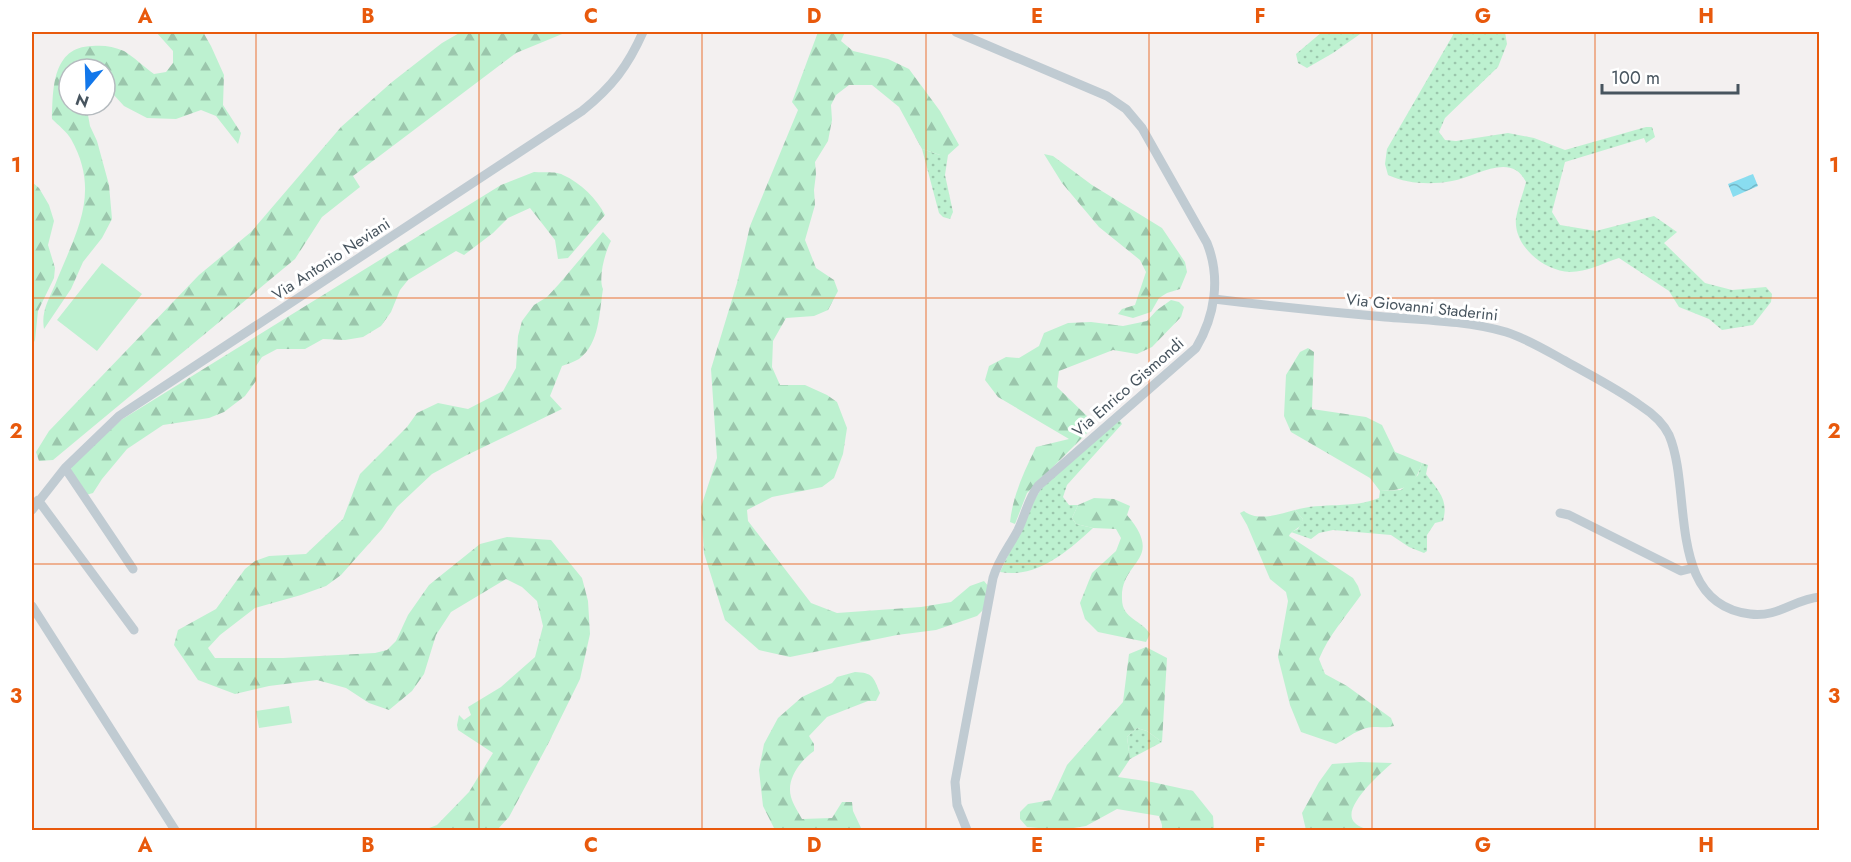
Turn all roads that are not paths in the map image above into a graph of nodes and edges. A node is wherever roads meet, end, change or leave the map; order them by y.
1 (643, 32) edge
2 (956, 32) edge
3 (1214, 299) junction
4 (65, 468) junction
5 (38, 500) junction
6 (32, 510) edge
7 (1560, 513) dead end
8 (1692, 568) junction
9 (133, 569) dead end
10 (1820, 597) edge
11 (32, 606) edge
12 (134, 630) dead end
13 (175, 831) edge
14 (967, 831) edge

1 - 4 street, Via Antonio Neviani
2 - 3 street, Via Enrico Gismondi
3 - 8 street, Via Giovanni Staderini
3 - 14 street, Via Enrico Gismondi
4 - 5 street, Via Antonio Neviani
4 - 9 street
5 - 6 street, Via Antonio Neviani
5 - 12 street
7 - 8 street
8 - 10 street, Via Giovanni Staderini
11 - 13 street

